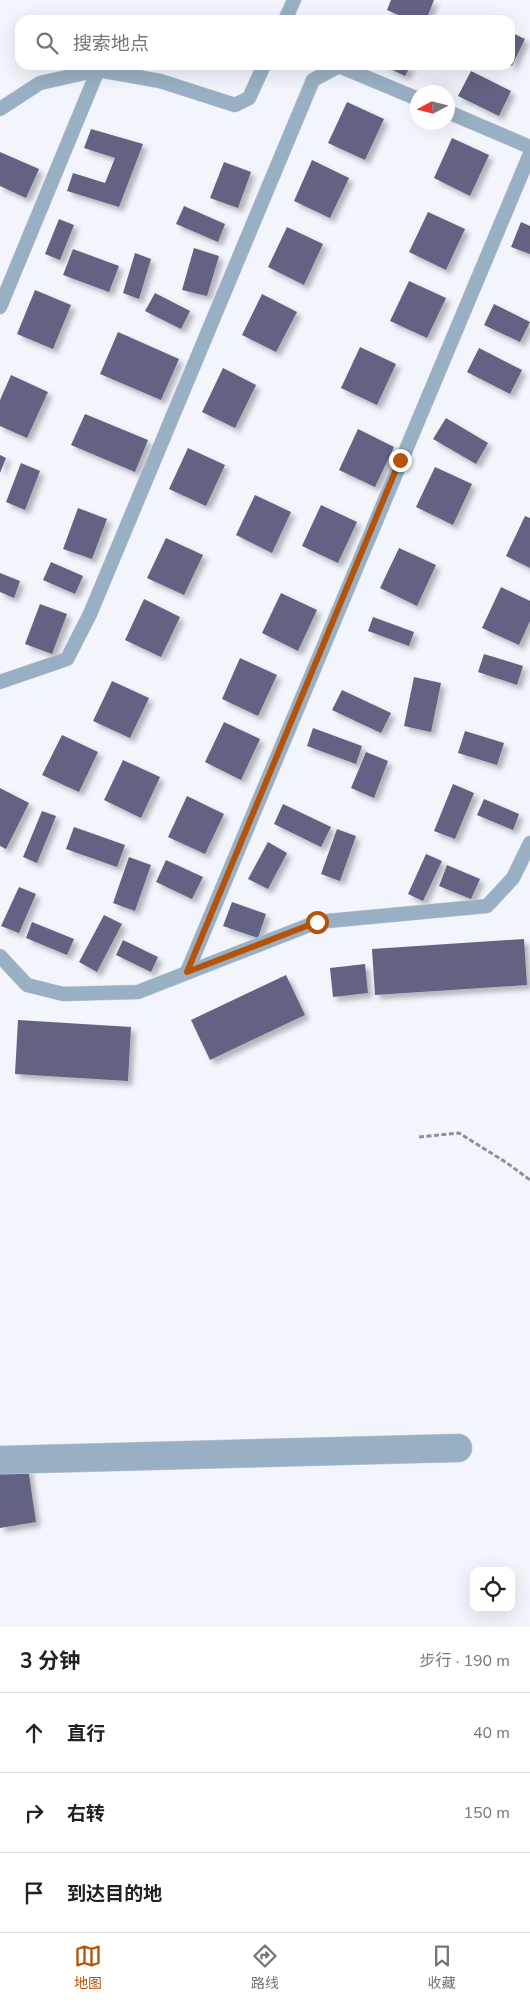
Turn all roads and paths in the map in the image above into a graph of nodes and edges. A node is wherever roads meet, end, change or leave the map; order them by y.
1 (294, 0) edge
2 (287, 15) edge
3 (98, 70) junction
4 (262, 70) edge
5 (332, 70) edge
6 (349, 70) edge
7 (410, 96) edge
8 (0, 109) edge
9 (455, 115) edge
10 (530, 147) edge
11 (530, 154) edge
12 (0, 307) edge
13 (0, 682) edge
14 (530, 843) edge
15 (0, 956) edge
16 (187, 972) junction
17 (419, 1137) dead end
18 (530, 1180) edge
19 (458, 1448) dead end
20 (0, 1460) edge

1 - 2 lane
3 - 4 lane
3 - 8 lane
3 - 12 lane
5 - 13 lane
6 - 7 lane
9 - 10 lane
11 - 16 lane
14 - 16 lane
15 - 16 lane
17 - 18 path
19 - 20 street

